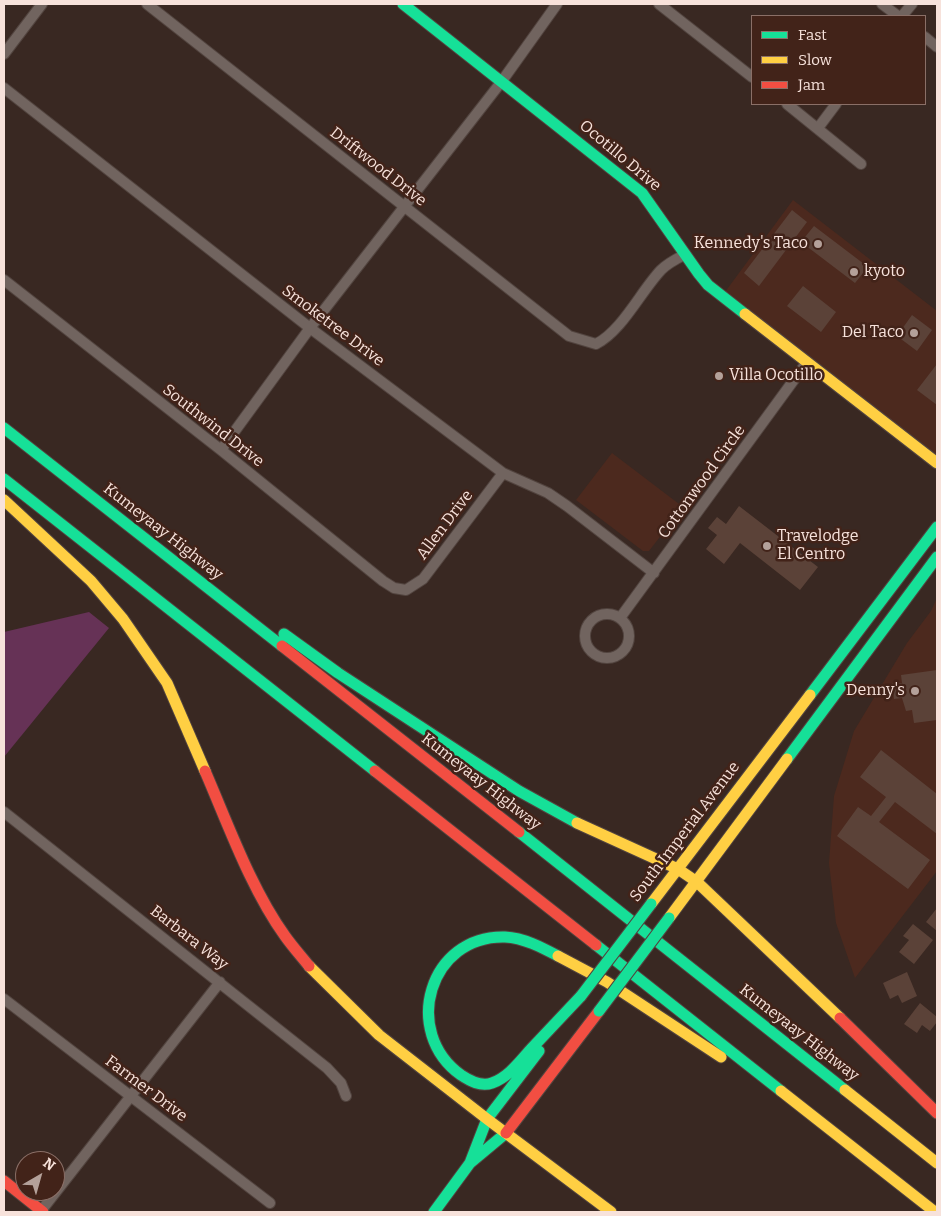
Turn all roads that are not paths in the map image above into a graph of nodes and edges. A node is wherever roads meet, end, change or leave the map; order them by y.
1 (42, 4) edge
2 (147, 4) edge
3 (403, 4) edge
4 (557, 4) edge
5 (659, 4) edge
6 (882, 4) edge
7 (912, 4) edge
8 (897, 15) edge
9 (903, 15) edge
10 (926, 38) edge
11 (937, 47) edge
12 (4, 54) edge
13 (751, 76) edge
14 (502, 81) junction
15 (4, 88) edge
16 (787, 105) edge
17 (835, 105) edge
18 (818, 128) junction
19 (861, 164) dead end
20 (404, 206) junction
21 (684, 255) junction
22 (4, 280) edge
23 (310, 328) junction
24 (807, 362) junction
25 (4, 428) edge
26 (221, 450) junction
27 (937, 463) edge
28 (503, 473) junction
29 (4, 479) edge
30 (4, 500) edge
31 (937, 527) edge
32 (138, 533) junction
33 (937, 557) edge
34 (654, 573) junction
35 (406, 590) joint
36 (620, 618) junction
37 (4, 812) edge
38 (678, 869) junction
39 (697, 882) junction
40 (220, 982) junction
41 (581, 996) junction
42 (4, 999) edge
43 (773, 1084) junction
44 (130, 1096) junction
45 (346, 1096) dead end
46 (937, 1113) edge
47 (487, 1119) junction
48 (506, 1133) junction
49 (470, 1163) junction
50 (937, 1163) edge
51 (4, 1181) edge
52 (270, 1203) dead end
53 (42, 1211) edge
54 (434, 1212) edge
55 (611, 1212) edge
56 (935, 1212) edge

1 - 12 street
2 - 20 street, Driftwood Drive
3 - 14 main road, Ocotillo Drive
4 - 14 street
5 - 13 street
6 - 8 street
7 - 9 street
10 - 11 street
14 - 20 street
14 - 21 main road, Ocotillo Drive
15 - 23 street, Smoketree Drive
16 - 18 street
17 - 18 street
18 - 19 street
20 - 21 street, Driftwood Drive
20 - 23 street
21 - 24 main road, Ocotillo Drive
22 - 26 street, Southwind Drive
23 - 26 street
23 - 28 street, Smoketree Drive
24 - 27 main road, Ocotillo Drive
24 - 34 street, Cottonwood Circle
25 - 32 main road, Kumeyaay Highway
26 - 35 street, Southwind Drive
28 - 34 street, Smoketree Drive
28 - 35 street, Allen Drive
29 - 43 main road
30 - 47 main road
31 - 38 main road, South Imperial Avenue
32 - 38 main road
32 - 50 main road, Kumeyaay Highway
33 - 39 main road, South Imperial Avenue
34 - 36 street, Cottonwood Circle
36 - 36 street
37 - 40 street, Barbara Way
38 - 39 main road
38 - 41 main road, South Imperial Avenue, bridge
39 - 46 main road
39 - 48 main road, South Imperial Avenue, bridge
40 - 44 street
40 - 45 street, Barbara Way
41 - 43 main road
41 - 47 main road, South Imperial Avenue
42 - 44 street, Farmer Drive
43 - 56 main road
44 - 52 street, Farmer Drive
44 - 53 street
47 - 48 main road
47 - 49 main road, South Imperial Avenue
48 - 49 main road, South Imperial Avenue
48 - 55 main road
49 - 54 main road, South Imperial Avenue
51 - 53 main road

